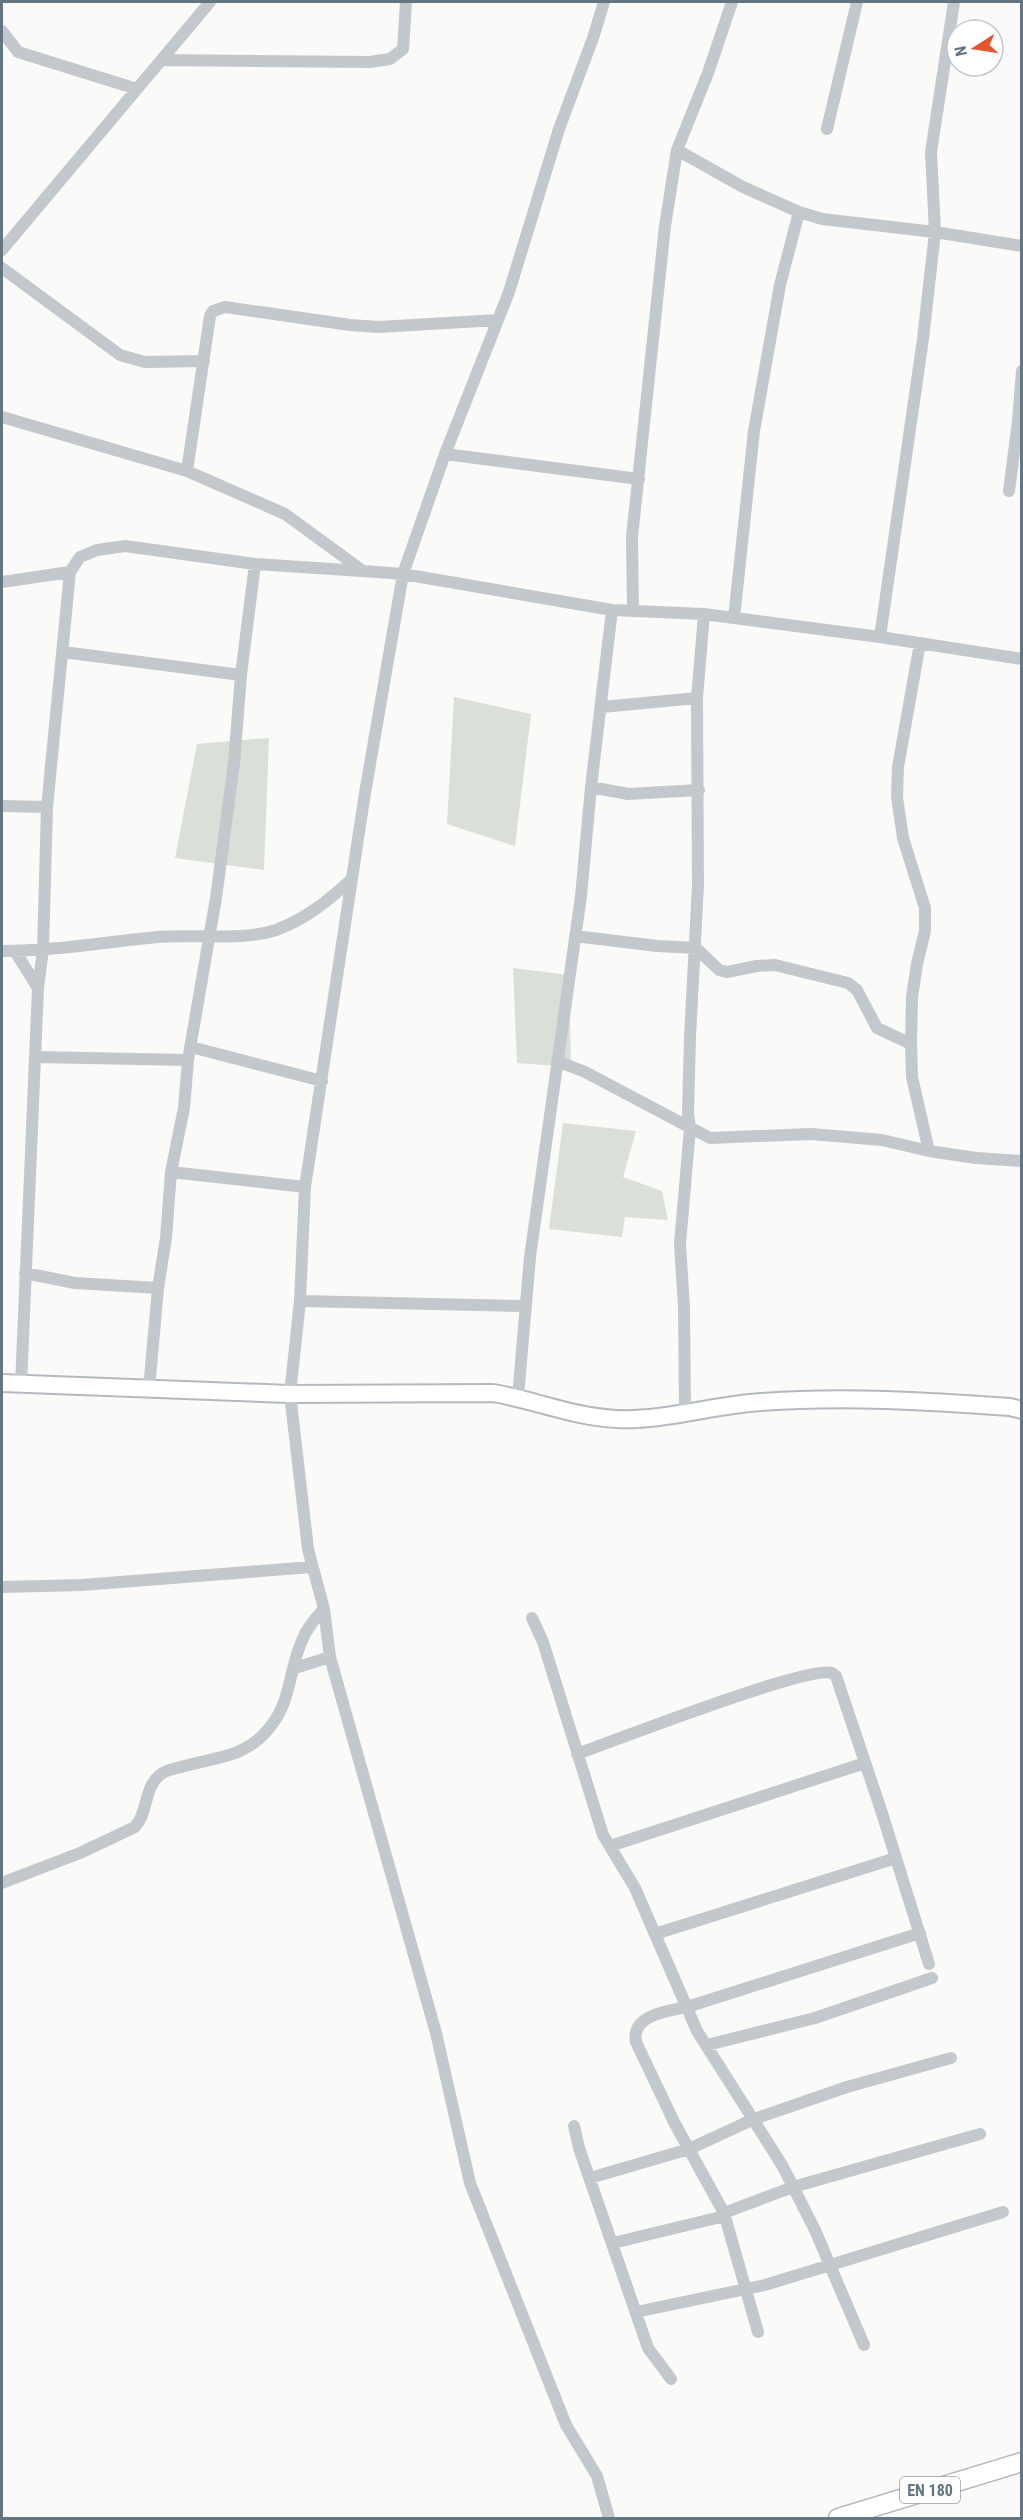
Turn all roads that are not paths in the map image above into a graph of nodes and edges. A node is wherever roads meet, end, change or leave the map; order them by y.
1 (210, 2) edge
2 (406, 2) edge
3 (604, 2) edge
4 (732, 2) edge
5 (857, 2) edge
6 (954, 2) edge
7 (2, 31) edge
8 (162, 60) junction
9 (137, 89) junction
10 (828, 129) dead end
11 (677, 150) junction
12 (799, 212) junction
13 (935, 232) junction
14 (1022, 246) edge
15 (2, 250) edge
16 (2, 268) edge
17 (498, 320) junction
18 (204, 361) junction
19 (1022, 371) edge
20 (2, 417) edge
21 (445, 454) junction
22 (187, 471) junction
23 (639, 479) junction
24 (1009, 491) dead end
25 (255, 564) junction
26 (363, 571) junction
27 (70, 572) junction
28 (403, 574) junction
29 (2, 582) edge
30 (612, 610) junction
31 (633, 612) junction
32 (704, 614) junction
33 (734, 618) junction
34 (880, 637) junction
35 (920, 643) junction
36 (63, 652) junction
37 (1022, 659) edge
38 (241, 675) junction
39 (698, 698) junction
40 (602, 706) junction
41 (591, 787) junction
42 (699, 790) junction
43 (2, 806) edge
44 (47, 807) junction
45 (352, 879) junction
46 (208, 935) junction
47 (575, 936) junction
48 (696, 948) junction
49 (43, 950) junction
50 (2, 951) edge
51 (15, 951) junction
52 (38, 988) junction
53 (911, 1044) junction
54 (191, 1047) junction
55 (36, 1057) junction
56 (188, 1060) junction
57 (557, 1061) junction
58 (322, 1081) junction
59 (690, 1128) junction
60 (929, 1151) junction
61 (1022, 1161) edge
62 (171, 1172) junction
63 (304, 1187) junction
64 (25, 1273) junction
65 (158, 1288) junction
66 (300, 1301) junction
67 (524, 1305) junction
68 (2, 1383) edge
69 (21, 1385) junction
70 (149, 1389) junction
71 (290, 1395) junction
72 (518, 1397) junction
73 (1022, 1410) edge
74 (685, 1413) junction
75 (312, 1567) junction
76 (2, 1587) edge
77 (324, 1609) junction
78 (532, 1618) dead end
79 (330, 1657) junction
80 (295, 1668) junction
81 (577, 1754) junction
82 (865, 1763) junction
83 (610, 1846) junction
84 (896, 1858) junction
85 (2, 1883) edge
86 (920, 1933) junction
87 (655, 1934) junction
88 (929, 1964) dead end
89 (932, 1977) dead end
90 (687, 2007) junction
91 (707, 2045) junction
92 (951, 2058) dead end
93 (754, 2119) junction
94 (574, 2126) dead end
95 (980, 2134) dead end
96 (689, 2149) junction
97 (590, 2178) junction
98 (793, 2187) junction
99 (1003, 2212) dead end
100 (725, 2215) junction
101 (613, 2243) junction
102 (831, 2266) junction
103 (744, 2290) junction
104 (636, 2312) junction
105 (758, 2332) dead end
106 (864, 2345) dead end
107 (671, 2379) dead end
108 (1022, 2462) edge
109 (609, 2518) edge
110 (838, 2518) edge

1 - 8 street
2 - 8 street
3 - 17 street
4 - 11 street
5 - 10 street
6 - 13 street
7 - 9 street
8 - 9 street
9 - 15 street
11 - 12 street
11 - 23 street
12 - 13 street
12 - 33 street
13 - 14 street
13 - 34 street
16 - 18 street
17 - 18 street
17 - 21 street
18 - 22 street
19 - 24 street
20 - 22 street
21 - 23 street
21 - 28 street
22 - 26 street
23 - 31 street
25 - 26 street
25 - 27 street
25 - 38 street
26 - 28 street
27 - 29 street
27 - 36 street
28 - 30 street
28 - 45 street
30 - 31 street
30 - 40 street
31 - 32 street
32 - 33 street
32 - 39 street
33 - 34 street
34 - 35 street
35 - 37 street
35 - 53 street
36 - 38 street
36 - 44 street
38 - 46 street
39 - 40 street
39 - 42 street
40 - 41 street
41 - 42 street
41 - 47 street
42 - 48 street
43 - 44 street
44 - 49 street
45 - 46 street
45 - 58 street
46 - 49 street
46 - 54 street
47 - 48 street
47 - 57 street
48 - 53 street
48 - 59 street
49 - 51 street
49 - 52 street
50 - 51 street
51 - 52 street
52 - 55 street
53 - 60 street
54 - 56 street
54 - 58 street
55 - 56 street
55 - 64 street
56 - 62 street
57 - 59 street
57 - 67 street
58 - 63 street
59 - 60 street
59 - 74 street
60 - 61 street
62 - 63 street
62 - 65 street
63 - 66 street
64 - 65 street
64 - 69 street
65 - 70 street
66 - 67 street
66 - 71 street
67 - 72 street
68 - 69 street
69 - 70 street
70 - 71 street
71 - 72 street
71 - 75 street
72 - 74 street
73 - 74 street
75 - 76 street
75 - 77 street
77 - 79 street
77 - 80 street
78 - 81 street
79 - 80 street
79 - 109 street
80 - 85 street
81 - 82 street
81 - 83 street
82 - 83 street
82 - 84 street
83 - 87 street
84 - 86 street
84 - 87 street
86 - 88 street
86 - 90 street
87 - 90 street
89 - 91 street
90 - 91 street
90 - 96 street
91 - 93 street
92 - 93 street
93 - 96 street
93 - 98 street
94 - 97 street
95 - 98 street
96 - 97 street
96 - 100 street
97 - 101 street
98 - 100 street
98 - 102 street
99 - 102 street
100 - 101 street
100 - 103 street
101 - 104 street
102 - 103 street
102 - 106 street
103 - 104 street
103 - 105 street
104 - 107 street
108 - 110 main road, EN 180

